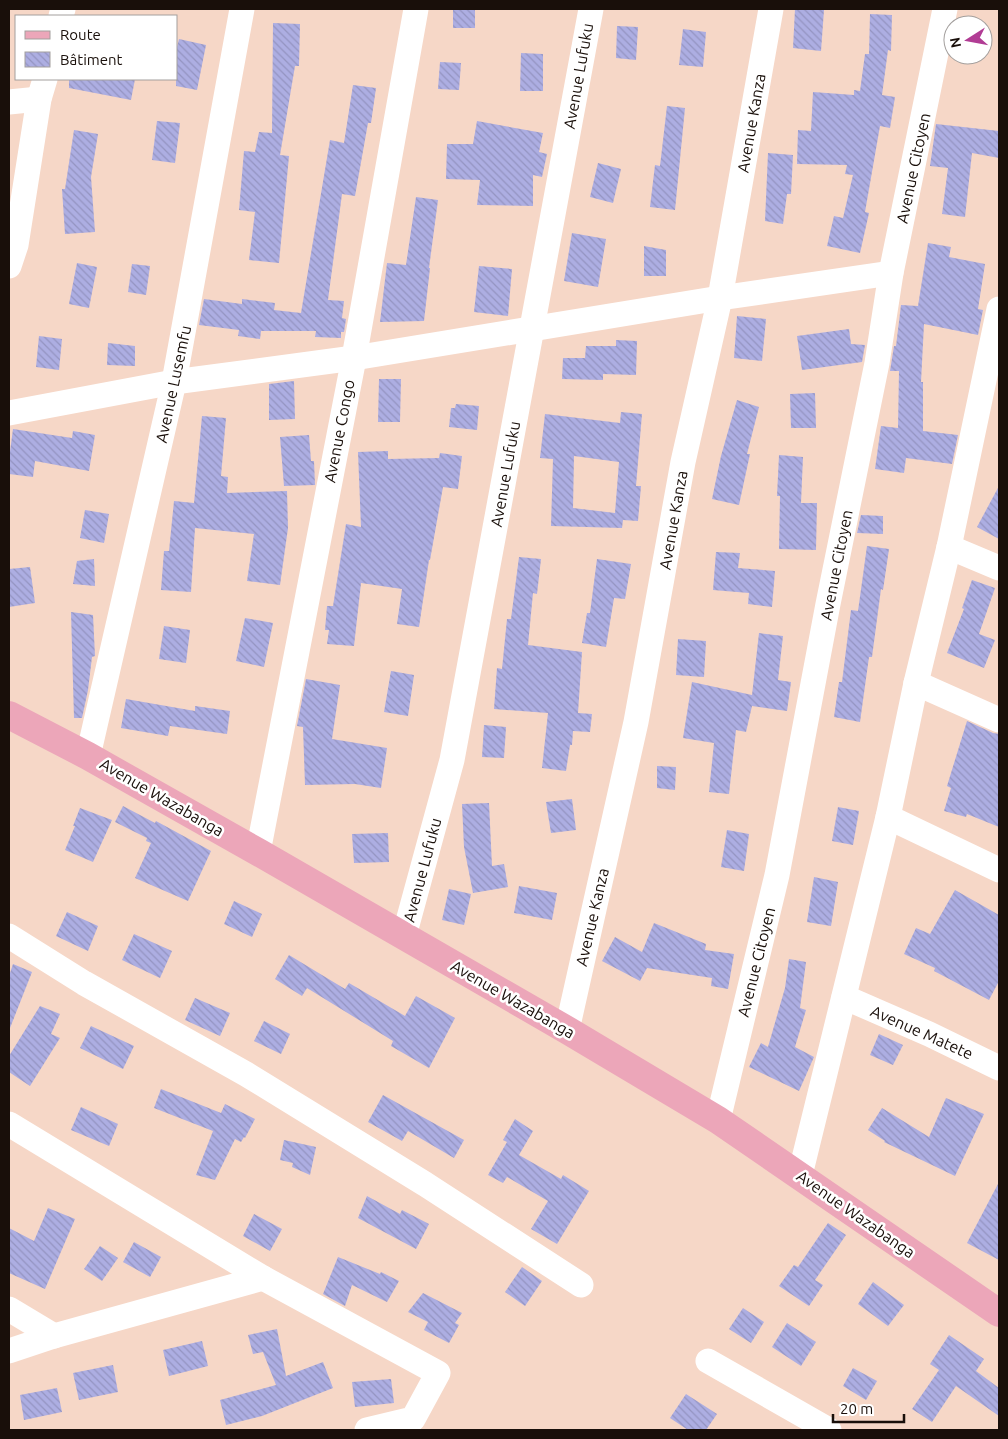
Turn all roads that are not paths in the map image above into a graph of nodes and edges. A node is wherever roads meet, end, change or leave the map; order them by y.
1 (242, 9) edge
2 (416, 9) edge
3 (591, 9) edge
4 (771, 9) edge
5 (945, 9) edge
6 (42, 89) edge
7 (9, 102) edge
8 (9, 266) edge
9 (891, 274) junction
10 (720, 298) junction
11 (999, 309) edge
12 (531, 330) junction
13 (354, 358) junction
14 (174, 382) junction
15 (990, 402) edge
16 (9, 413) edge
17 (949, 547) junction
18 (999, 568) edge
19 (916, 683) junction
20 (9, 715) edge
21 (999, 720) edge
22 (88, 756) junction
23 (888, 817) junction
24 (258, 852) junction
25 (999, 870) edge
26 (9, 936) edge
27 (404, 936) junction
28 (844, 997) junction
29 (567, 1030) junction
30 (999, 1068) edge
31 (718, 1120) junction
32 (9, 1124) edge
33 (800, 1175) junction
34 (263, 1278) junction
35 (581, 1285) dead end
36 (9, 1309) edge
37 (999, 1313) edge
38 (54, 1336) junction
39 (9, 1351) edge
40 (708, 1361) dead end
41 (366, 1430) edge
42 (829, 1430) edge

1 - 14 street, Avenue Lusemfu
2 - 13 street, Avenue Congo
3 - 12 street, Avenue Lufuku
4 - 10 street, Avenue Kanza
5 - 9 street, Avenue Citoyen
6 - 7 street
6 - 8 street
9 - 10 street
9 - 31 street, Avenue Citoyen
10 - 12 street
10 - 29 street, Avenue Kanza
11 - 15 street
12 - 13 street
12 - 27 street, Avenue Lufuku
13 - 14 street
13 - 24 street, Avenue Congo
14 - 16 street
14 - 22 street, Avenue Lusemfu
15 - 17 street
17 - 18 street
17 - 19 street
19 - 21 street
19 - 23 street
20 - 22 main road, Avenue Wazabanga
22 - 24 main road, Avenue Wazabanga
23 - 25 street
23 - 28 street
24 - 27 main road, Avenue Wazabanga
26 - 35 street
27 - 29 main road, Avenue Wazabanga
28 - 30 street, Avenue Matete
28 - 33 street
29 - 31 main road, Avenue Wazabanga
31 - 33 main road, Avenue Wazabanga
32 - 34 street
33 - 37 main road, Avenue Wazabanga
34 - 38 street
34 - 41 street
36 - 38 street
38 - 39 street
40 - 42 street

